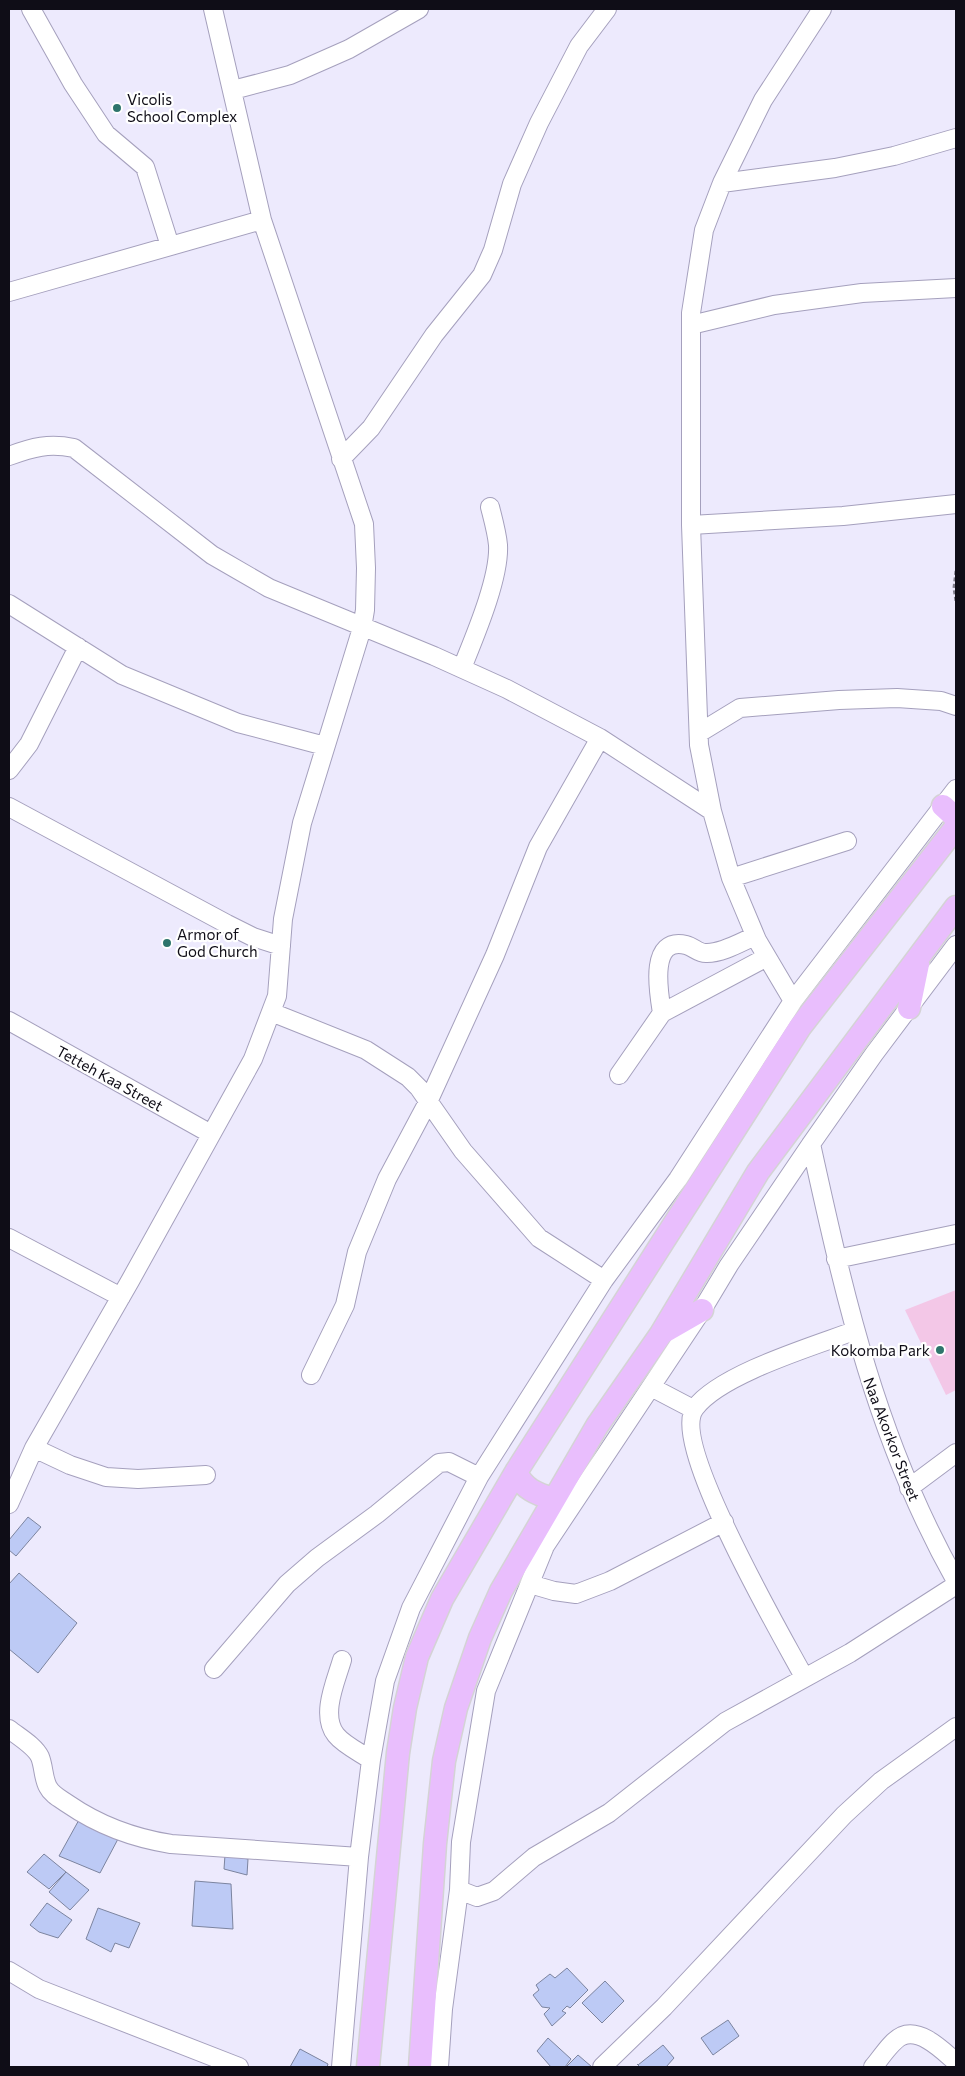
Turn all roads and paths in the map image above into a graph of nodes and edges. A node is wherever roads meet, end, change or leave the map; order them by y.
1 (31, 9) edge
2 (213, 9) edge
3 (420, 9) edge
4 (607, 9) edge
5 (822, 9) edge
6 (233, 90) junction
7 (956, 138) edge
8 (722, 183) junction
9 (262, 220) junction
10 (170, 246) junction
11 (956, 288) edge
12 (9, 292) edge
13 (691, 325) junction
14 (9, 456) edge
15 (341, 459) junction
16 (956, 504) edge
17 (490, 507) dead end
18 (691, 525) junction
19 (956, 571) edge
20 (956, 601) edge
21 (9, 604) edge
22 (362, 628) junction
23 (78, 647) junction
24 (462, 668) junction
25 (956, 706) edge
26 (699, 733) junction
27 (600, 738) junction
28 (325, 746) junction
29 (9, 770) edge
30 (956, 788) edge
31 (9, 807) edge
32 (712, 811) junction
33 (949, 812) edge
34 (956, 827) edge
35 (847, 841) dead end
36 (732, 878) junction
37 (956, 907) edge
38 (755, 936) junction
39 (956, 945) edge
40 (281, 946) junction
41 (767, 958) junction
42 (919, 958) junction
43 (793, 1001) junction
44 (909, 1008) junction
45 (271, 1012) junction
46 (662, 1013) junction
47 (9, 1021) edge
48 (618, 1075) dead end
49 (428, 1102) junction
50 (211, 1134) junction
51 (811, 1144) junction
52 (956, 1234) edge
53 (9, 1238) edge
54 (836, 1260) junction
55 (604, 1280) junction
56 (121, 1297) junction
57 (702, 1310) junction
58 (854, 1331) junction
59 (661, 1334) junction
60 (311, 1375) dead end
61 (651, 1387) junction
62 (693, 1409) junction
63 (34, 1448) junction
64 (956, 1452) edge
65 (16, 1468) edge
66 (516, 1472) junction
67 (206, 1474) dead end
68 (479, 1477) junction
69 (909, 1488) junction
70 (553, 1499) junction
71 (9, 1504) edge
72 (724, 1522) junction
73 (956, 1581) edge
74 (530, 1584) junction
75 (956, 1585) edge
76 (342, 1660) dead end
77 (214, 1669) dead end
78 (804, 1677) junction
79 (956, 1727) edge
80 (9, 1730) edge
81 (371, 1760) junction
82 (360, 1857) junction
83 (459, 1890) junction
84 (9, 1971) edge
85 (956, 2062) edge
86 (239, 2067) edge
87 (340, 2067) edge
88 (368, 2067) edge
89 (420, 2067) edge
90 (439, 2067) edge
91 (602, 2067) edge
92 (874, 2067) edge

1 - 10 street
2 - 6 street
3 - 6 street
4 - 15 street
5 - 8 street
6 - 9 street
7 - 8 street
8 - 13 street
9 - 10 street
9 - 15 street
10 - 12 street
11 - 13 street
13 - 18 street
14 - 22 street
15 - 22 street
16 - 18 street
17 - 24 street
18 - 26 street
19 - 20 path
21 - 23 street
22 - 24 street
22 - 28 street
23 - 28 street
23 - 29 street
24 - 27 street
25 - 26 street
26 - 32 street
27 - 32 street
27 - 49 street
28 - 40 street
30 - 33 street
31 - 40 street
32 - 36 street
33 - 43 street
34 - 66 main road
35 - 36 street
36 - 38 street
37 - 42 main road
38 - 41 street
38 - 46 street
39 - 44 street
40 - 45 street
41 - 43 street
41 - 46 street
42 - 44 main road
42 - 59 main road
43 - 55 street
44 - 51 street
45 - 49 street
45 - 50 street
46 - 48 street
47 - 50 street, Tetteh Kaa Street
49 - 55 street
49 - 60 street
50 - 56 street
51 - 54 street, Naa Akorkor Street
51 - 57 street
52 - 54 street
53 - 56 street
54 - 58 street, Naa Akorkor Street
55 - 68 street
56 - 63 street
57 - 59 main road
57 - 61 street
58 - 62 street
58 - 69 street, Naa Akorkor Street
59 - 70 main road
61 - 62 street
61 - 74 street
62 - 72 street
63 - 65 street
63 - 67 street
64 - 69 street
65 - 71 street
66 - 70 main road
66 - 88 main road
68 - 77 street
68 - 81 street
69 - 73 street, Naa Akorkor Street
70 - 89 main road
72 - 74 street
72 - 78 street
74 - 83 street
75 - 78 street
76 - 81 street
78 - 83 street
79 - 91 street
80 - 82 street
81 - 82 street
82 - 87 street
83 - 90 street
84 - 86 street
85 - 92 street

